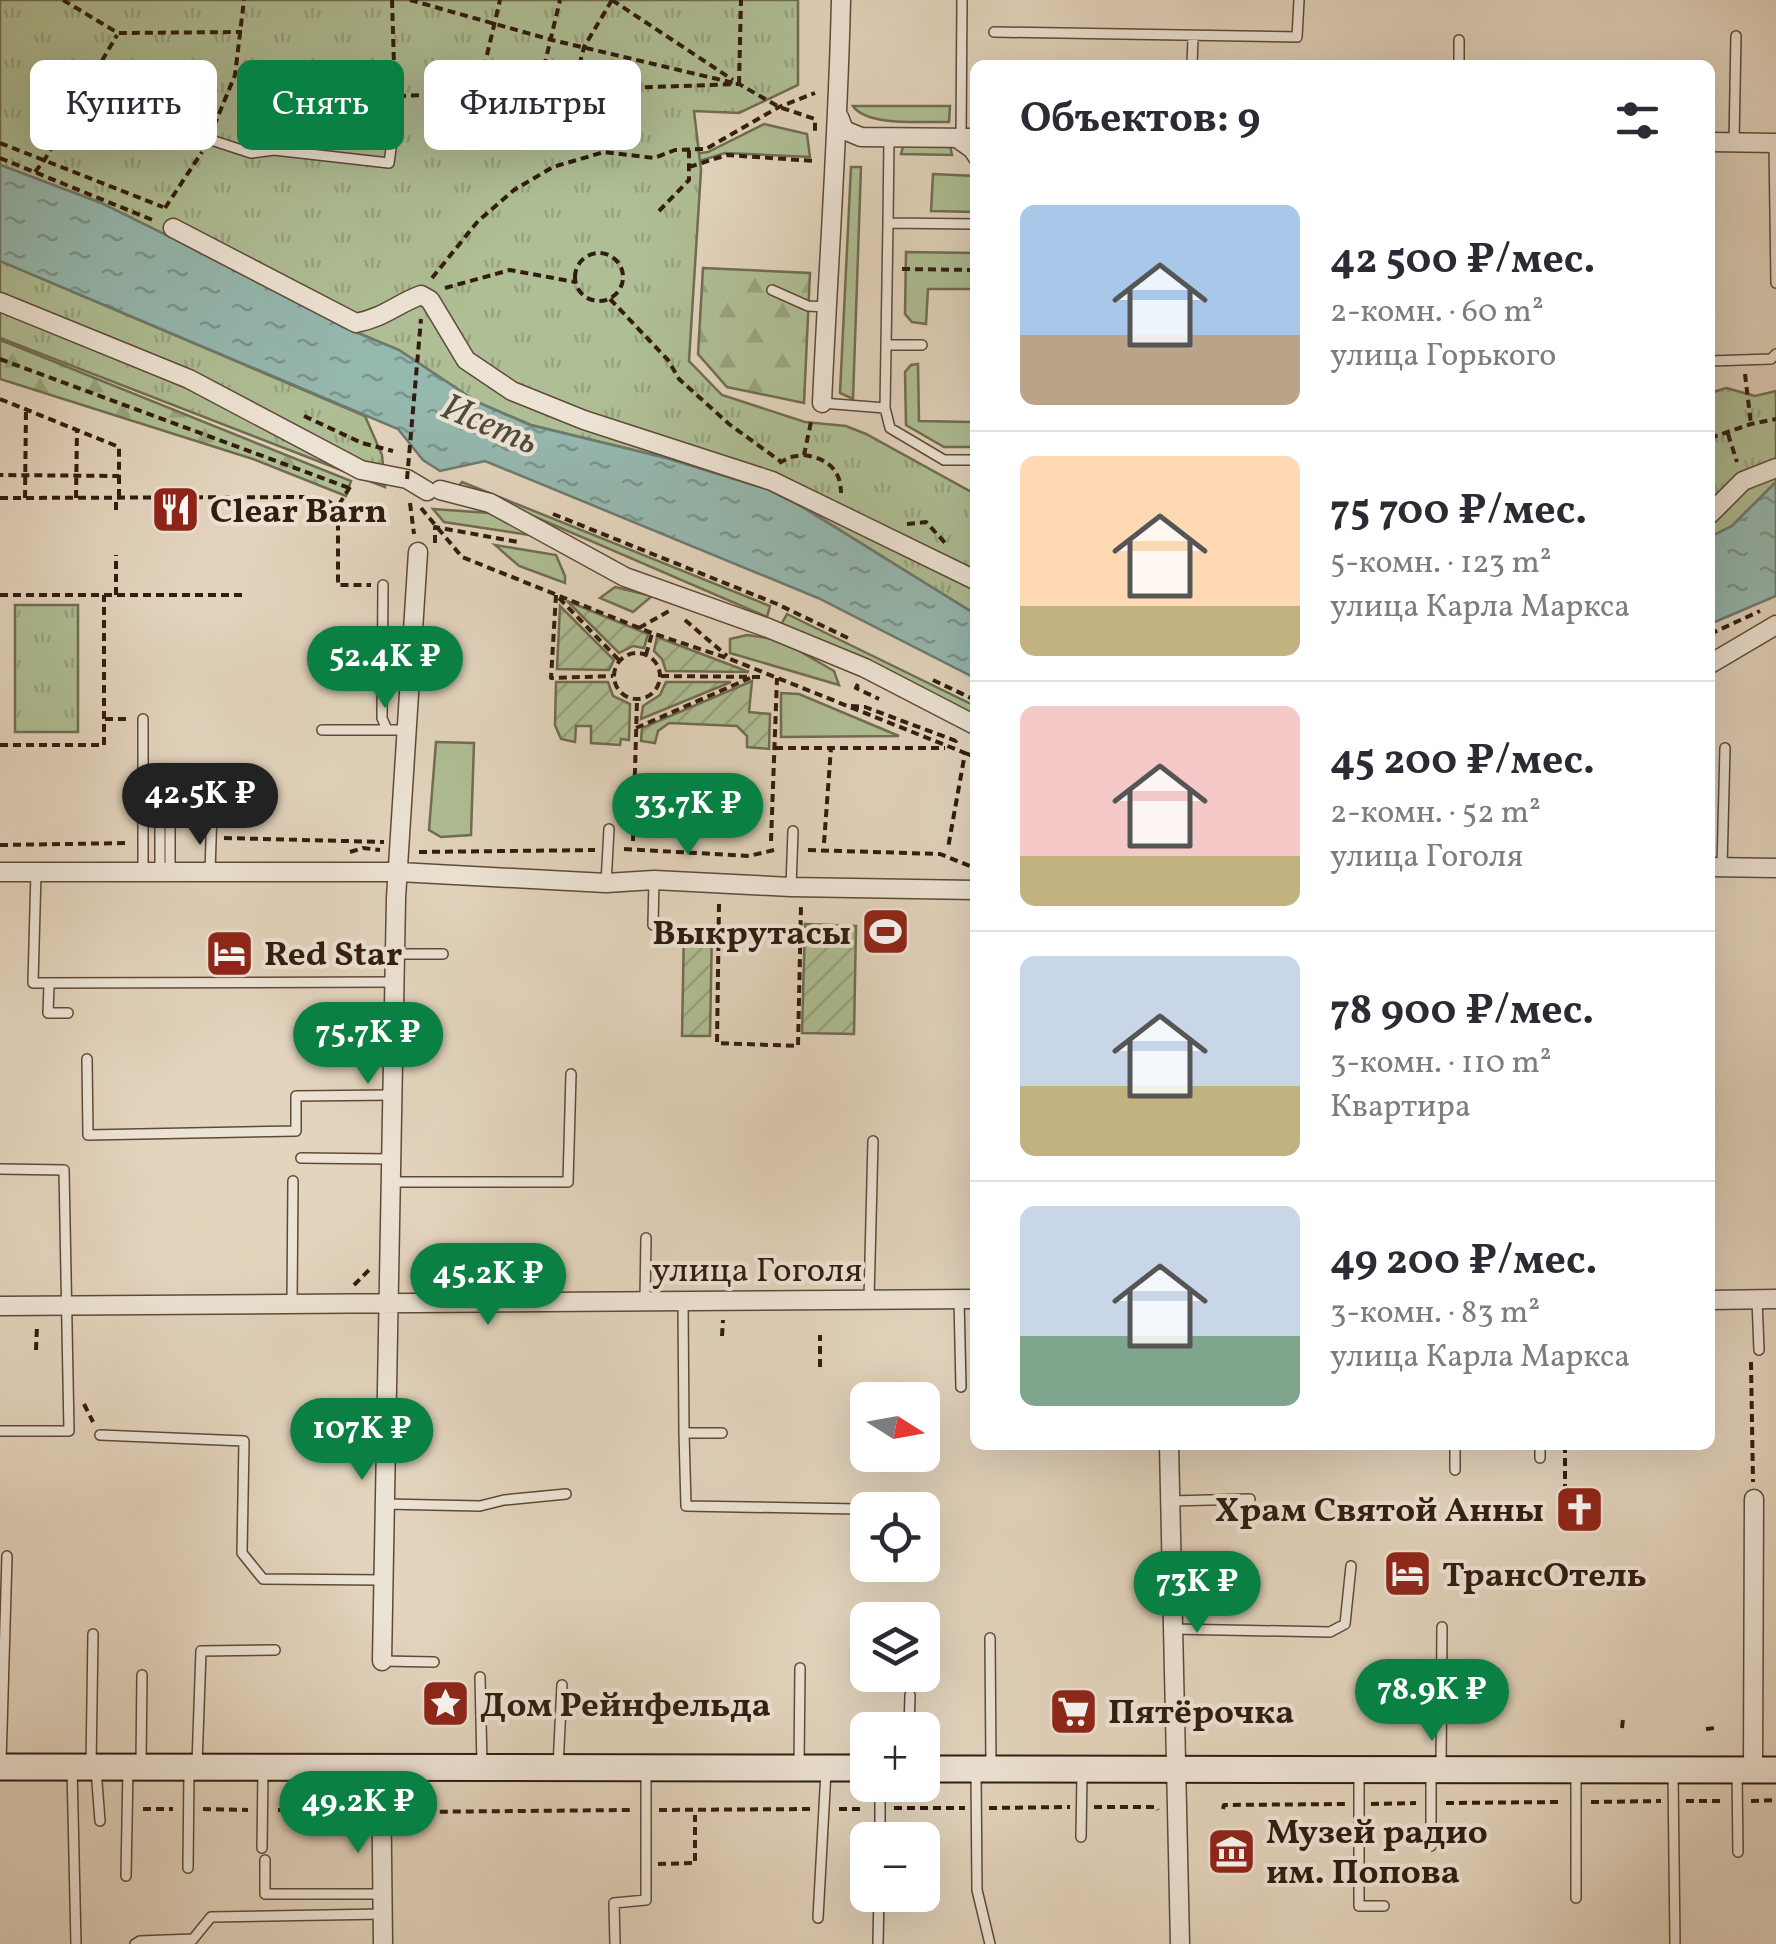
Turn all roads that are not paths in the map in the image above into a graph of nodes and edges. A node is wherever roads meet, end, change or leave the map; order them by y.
1 (841, 0) edge
2 (962, 0) edge
3 (1299, 0) edge
4 (994, 32) dead end
5 (1736, 36) dead end
6 (1192, 38) junction
7 (1459, 40) dead end
8 (1192, 60) edge
9 (1459, 60) edge
10 (838, 116) junction
11 (889, 138) junction
12 (962, 138) edge
13 (1715, 142) edge
14 (1734, 142) junction
15 (1775, 142) edge
16 (242, 150) edge
17 (274, 150) edge
18 (274, 150) edge
19 (390, 150) edge
20 (888, 222) junction
21 (970, 224) edge
22 (173, 228) road end
23 (1776, 283) edge
24 (772, 290) dead end
25 (0, 302) edge
26 (826, 307) junction
27 (886, 345) junction
28 (922, 345) dead end
29 (1776, 354) edge
30 (1715, 361) edge
31 (822, 403) joint
32 (886, 408) junction
33 (970, 460) edge
34 (1776, 468) edge
35 (1715, 509) edge
36 (418, 552) road end
37 (970, 578) edge
38 (382, 585) road end
39 (1776, 625) edge
40 (1715, 661) edge
41 (143, 719) road end
42 (967, 729) edge
43 (322, 730) dead end
44 (386, 730) junction
45 (408, 730) junction
46 (1724, 748) dead end
47 (214, 776) dead end
48 (165, 824) dead end
49 (609, 829) dead end
50 (793, 831) dead end
51 (1716, 867) edge
52 (1776, 868) edge
53 (0, 872) edge
54 (36, 872) junction
55 (158, 872) junction
56 (210, 872) junction
57 (399, 872) junction
58 (654, 880) junction
59 (606, 882) junction
60 (791, 887) junction
61 (970, 890) edge
62 (653, 925) dead end
63 (395, 954) junction
64 (443, 954) dead end
65 (394, 982) junction
66 (49, 984) junction
67 (68, 1013) dead end
68 (87, 1058) dead end
69 (571, 1074) dead end
70 (392, 1095) junction
71 (873, 1141) dead end
72 (301, 1158) dead end
73 (391, 1159) junction
74 (0, 1168) edge
75 (294, 1181) dead end
76 (391, 1182) junction
77 (646, 1238) dead end
78 (967, 1299) edge
79 (1715, 1300) edge
80 (1767, 1300) edge
81 (869, 1301) junction
82 (646, 1303) junction
83 (683, 1303) junction
84 (292, 1305) junction
85 (388, 1305) junction
86 (0, 1306) edge
87 (68, 1306) junction
88 (1755, 1353) road end
89 (961, 1387) dead end
90 (0, 1431) edge
91 (684, 1433) junction
92 (722, 1433) dead end
93 (100, 1435) road end
94 (1169, 1450) edge
95 (1455, 1450) edge
96 (1540, 1450) edge
97 (1540, 1458) dead end
98 (1454, 1470) dead end
99 (566, 1494) dead end
100 (1250, 1499) dead end
101 (1754, 1499) road end
102 (1170, 1501) junction
103 (385, 1504) junction
104 (850, 1509) edge
105 (7, 1556) dead end
106 (1351, 1566) dead end
107 (384, 1580) junction
108 (1442, 1627) dead end
109 (1174, 1630) junction
110 (93, 1634) dead end
111 (990, 1638) dead end
112 (275, 1650) dead end
113 (382, 1661) joint
114 (434, 1662) dead end
115 (800, 1668) dead end
116 (142, 1675) dead end
117 (480, 1677) dead end
118 (562, 1685) dead end
119 (910, 1695) dead end
120 (910, 1712) edge
121 (86, 1766) junction
122 (135, 1766) junction
123 (193, 1766) junction
124 (263, 1766) junction
125 (482, 1766) junction
126 (1, 1767) edge
127 (381, 1767) junction
128 (558, 1767) junction
129 (646, 1768) junction
130 (799, 1768) junction
131 (826, 1768) junction
132 (850, 1768) edge
133 (940, 1769) edge
134 (983, 1770) junction
135 (1359, 1770) junction
136 (1755, 1770) edge
137 (1082, 1771) junction
138 (1176, 1771) junction
139 (1576, 1771) junction
140 (1673, 1771) junction
141 (1436, 1772) junction
142 (100, 1821) dead end
143 (1081, 1836) dead end
144 (1431, 1846) dead end
145 (262, 1848) dead end
146 (1738, 1852) dead end
147 (265, 1860) dead end
148 (188, 1868) dead end
149 (126, 1876) dead end
150 (382, 1894) junction
151 (1576, 1898) dead end
152 (1384, 1906) dead end
153 (879, 1912) edge
154 (383, 1914) junction
155 (818, 1918) dead end
156 (192, 1942) edge
157 (878, 1942) edge
158 (76, 1944) edge
159 (134, 1944) edge
160 (383, 1944) edge
161 (615, 1944) edge
162 (990, 1944) edge
163 (1180, 1944) edge
164 (1676, 1944) edge

1 - 10 street
2 - 12 lane
3 - 6 lane
4 - 6 lane
5 - 14 lane
6 - 8 lane
7 - 9 lane
10 - 11 street
10 - 26 street
11 - 12 street
11 - 20 lane
13 - 14 street
14 - 15 street
15 - 23 lane
16 - 18 lane
17 - 19 lane
20 - 21 lane
20 - 27 lane
22 - 37 street
24 - 26 lane
25 - 42 street
26 - 31 street
27 - 28 lane
27 - 32 lane
29 - 30 lane
31 - 32 lane
32 - 33 lane
34 - 35 street
36 - 45 street
38 - 44 lane
39 - 40 street
41 - 55 lane
43 - 44 lane
44 - 45 lane
45 - 57 street
46 - 51 lane
47 - 56 lane
48 - 55 lane
49 - 59 lane
50 - 60 lane
51 - 52 street
53 - 54 street
54 - 55 street
54 - 66 lane
55 - 56 street
56 - 57 street
57 - 59 street
57 - 63 street
58 - 59 street
58 - 60 street
58 - 62 lane
60 - 61 street
63 - 64 lane
63 - 65 street
65 - 66 lane
65 - 70 street
66 - 67 lane
68 - 70 lane
69 - 76 lane
70 - 73 street
71 - 81 lane
72 - 73 lane
73 - 76 street
74 - 87 lane
75 - 84 lane
76 - 85 street
77 - 82 lane
78 - 81 street, улица Гоголя
78 - 89 lane
79 - 80 street
80 - 88 lane
81 - 83 street, улица Гоголя
82 - 83 street, улица Гоголя
82 - 85 street, улица Гоголя
83 - 91 lane
84 - 85 street, улица Гоголя
84 - 87 street, улица Гоголя
85 - 103 street
86 - 87 street, улица Гоголя
87 - 90 lane
91 - 92 lane
91 - 104 lane
93 - 107 lane
94 - 102 street
95 - 98 lane
96 - 97 lane
99 - 103 lane
100 - 102 lane
101 - 136 street
102 - 109 street
103 - 107 street
105 - 126 lane
106 - 109 lane
107 - 113 street
108 - 141 lane
109 - 138 street
110 - 121 lane
111 - 134 lane
112 - 123 lane
113 - 114 lane
115 - 130 lane
116 - 122 lane
117 - 125 lane
118 - 128 lane
119 - 120 lane
121 - 122 main road
121 - 126 main road
121 - 142 lane
121 - 158 lane
122 - 123 main road
122 - 149 lane
123 - 124 main road
123 - 148 lane
124 - 127 main road
124 - 145 lane
125 - 127 main road
125 - 128 main road
127 - 150 street
128 - 129 main road
129 - 130 main road
129 - 161 lane
130 - 131 main road
131 - 132 main road
131 - 155 lane
133 - 134 main road
134 - 137 main road
134 - 162 lane
135 - 138 main road
135 - 141 main road
135 - 152 lane
136 - 140 main road
136 - 146 lane
137 - 138 main road
137 - 143 lane
138 - 163 street
139 - 140 main road
139 - 141 main road
139 - 151 lane
140 - 164 lane
141 - 144 lane
147 - 150 lane
150 - 154 street
153 - 157 lane
154 - 156 lane
154 - 160 street
156 - 159 lane

